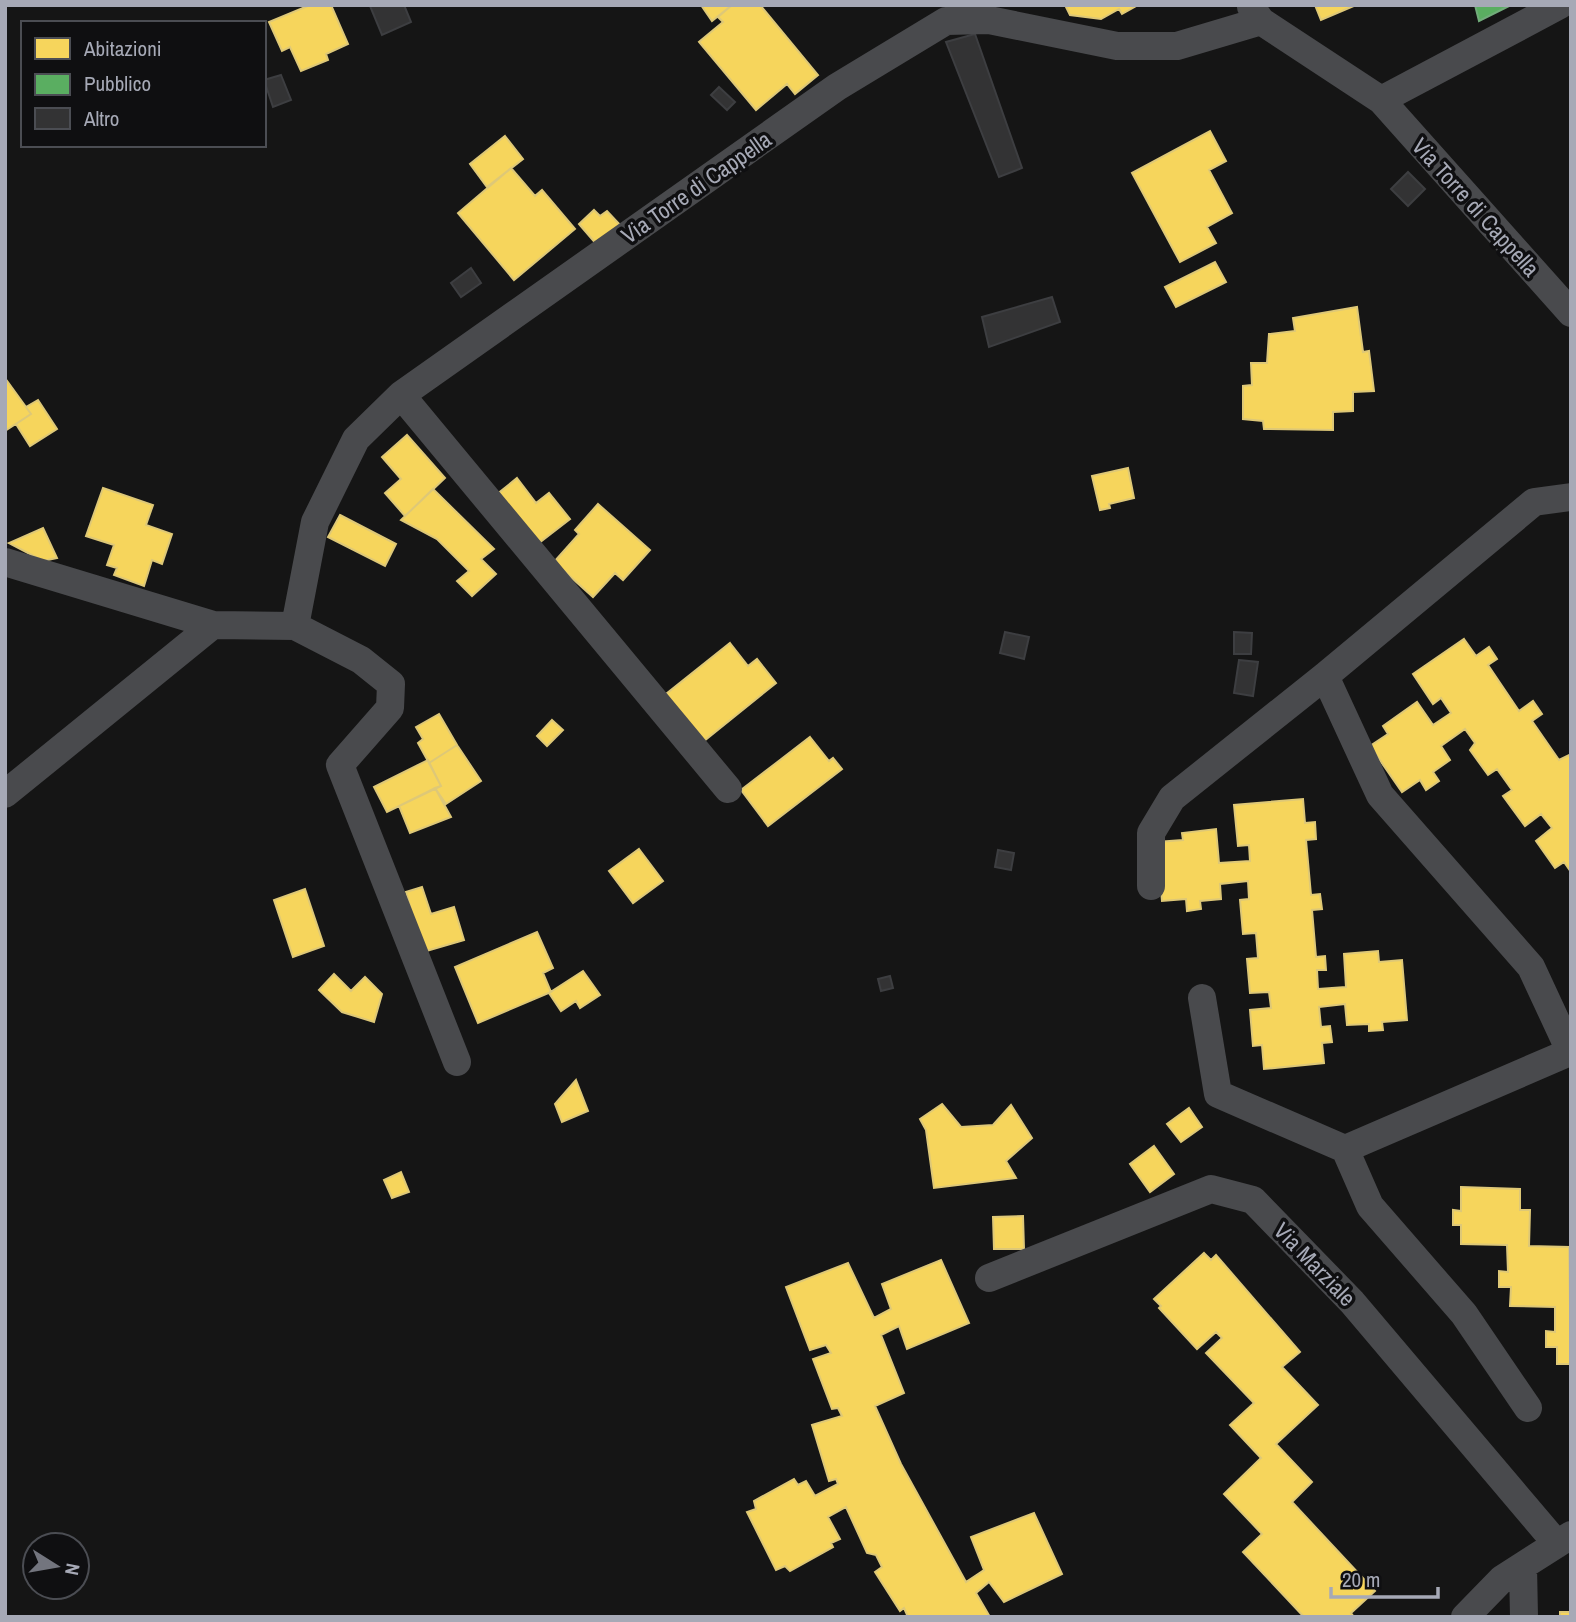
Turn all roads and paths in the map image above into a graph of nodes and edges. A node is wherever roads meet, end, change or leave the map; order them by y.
1 (1560, 5) edge
2 (1255, 13) edge
3 (1381, 100) junction
4 (1571, 313) edge
5 (401, 395) junction
6 (1571, 497) edge
7 (5, 562) edge
8 (213, 625) junction
9 (295, 626) junction
10 (1325, 676) junction
11 (728, 789) dead end
12 (5, 794) edge
13 (1151, 886) dead end
14 (1202, 998) dead end
15 (1570, 1052) edge
16 (457, 1062) dead end
17 (1345, 1149) junction
18 (989, 1278) dead end
19 (1528, 1408) dead end
20 (1564, 1540) edge
21 (1524, 1566) junction
22 (1465, 1617) edge
23 (1524, 1617) edge

1 - 3 street
2 - 3 street, Via Torre di Cappella
2 - 5 street, Via Torre di Cappella
3 - 4 street, Via Torre di Cappella
5 - 9 street, Via Torre di Cappella
5 - 11 street
6 - 10 street
7 - 8 street
8 - 9 street
8 - 12 street
9 - 16 street
10 - 13 street
10 - 15 street
14 - 17 street
15 - 17 street
17 - 19 street
18 - 20 street, Via Marziale
20 - 21 street, Via Marziale
21 - 22 street, Via Marziale
21 - 23 street

